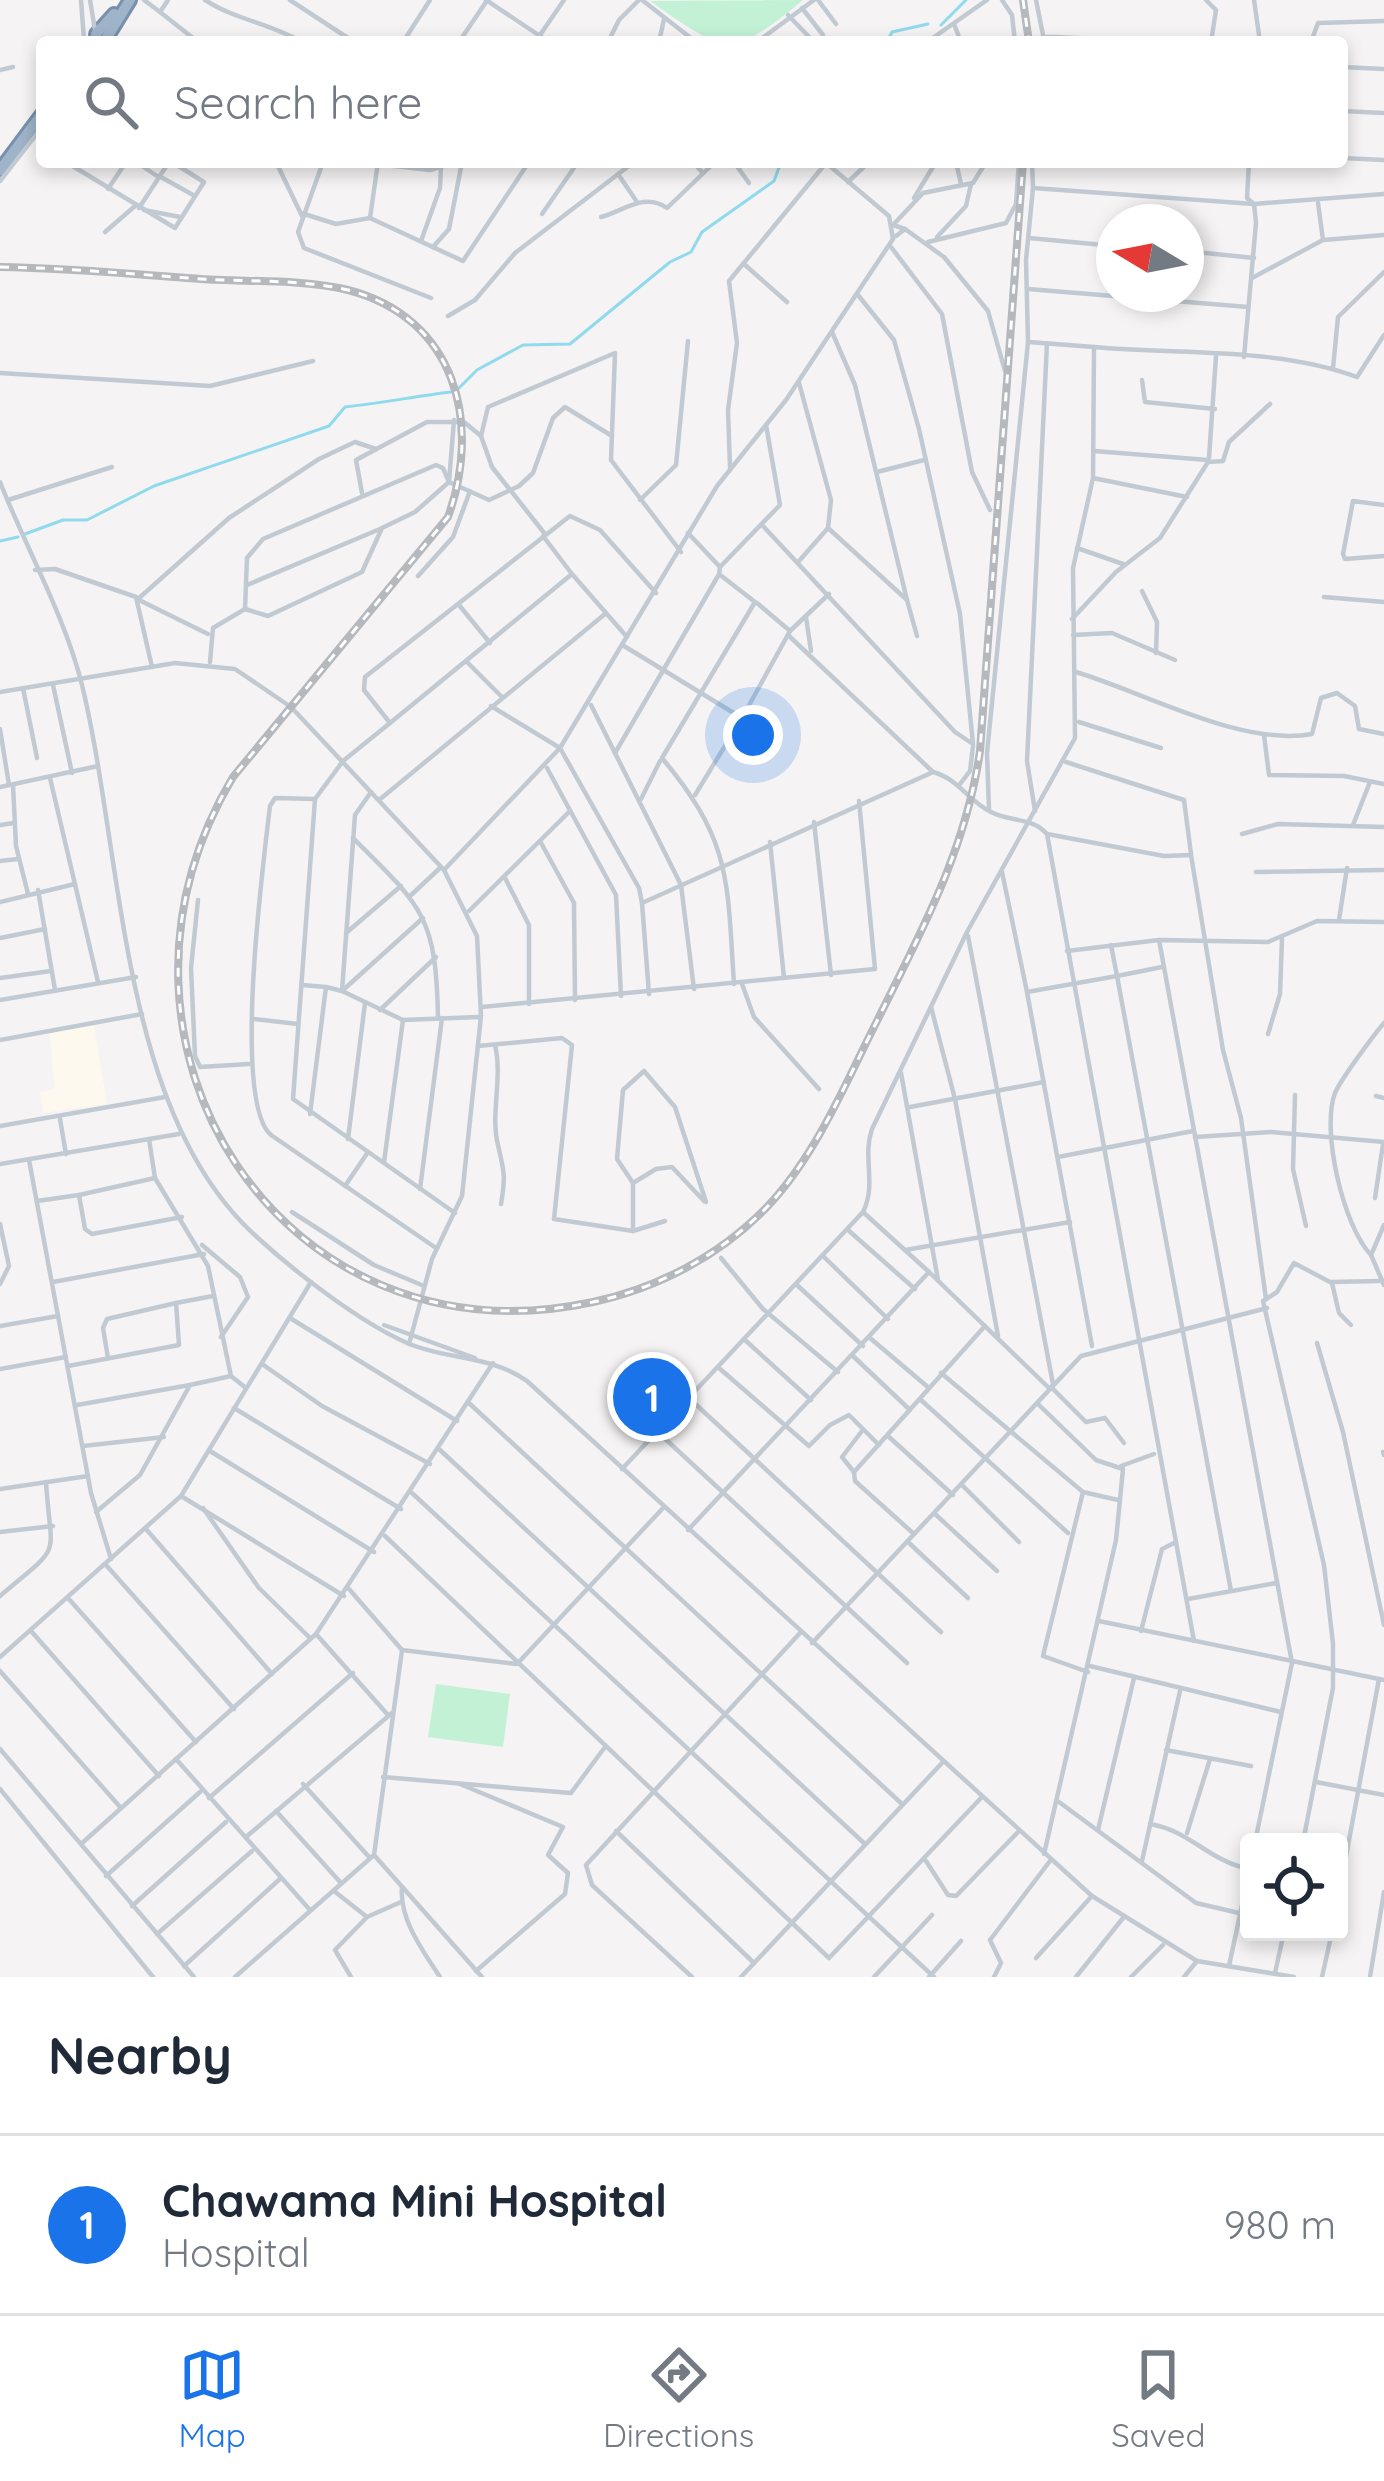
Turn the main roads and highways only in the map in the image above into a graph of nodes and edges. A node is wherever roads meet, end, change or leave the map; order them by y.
1 (127, 0) edge
2 (97, 36) edge
3 (97, 36) edge
4 (36, 122) edge
5 (0, 170) edge

1 - 2 highway
1 - 3 highway
4 - 5 highway

